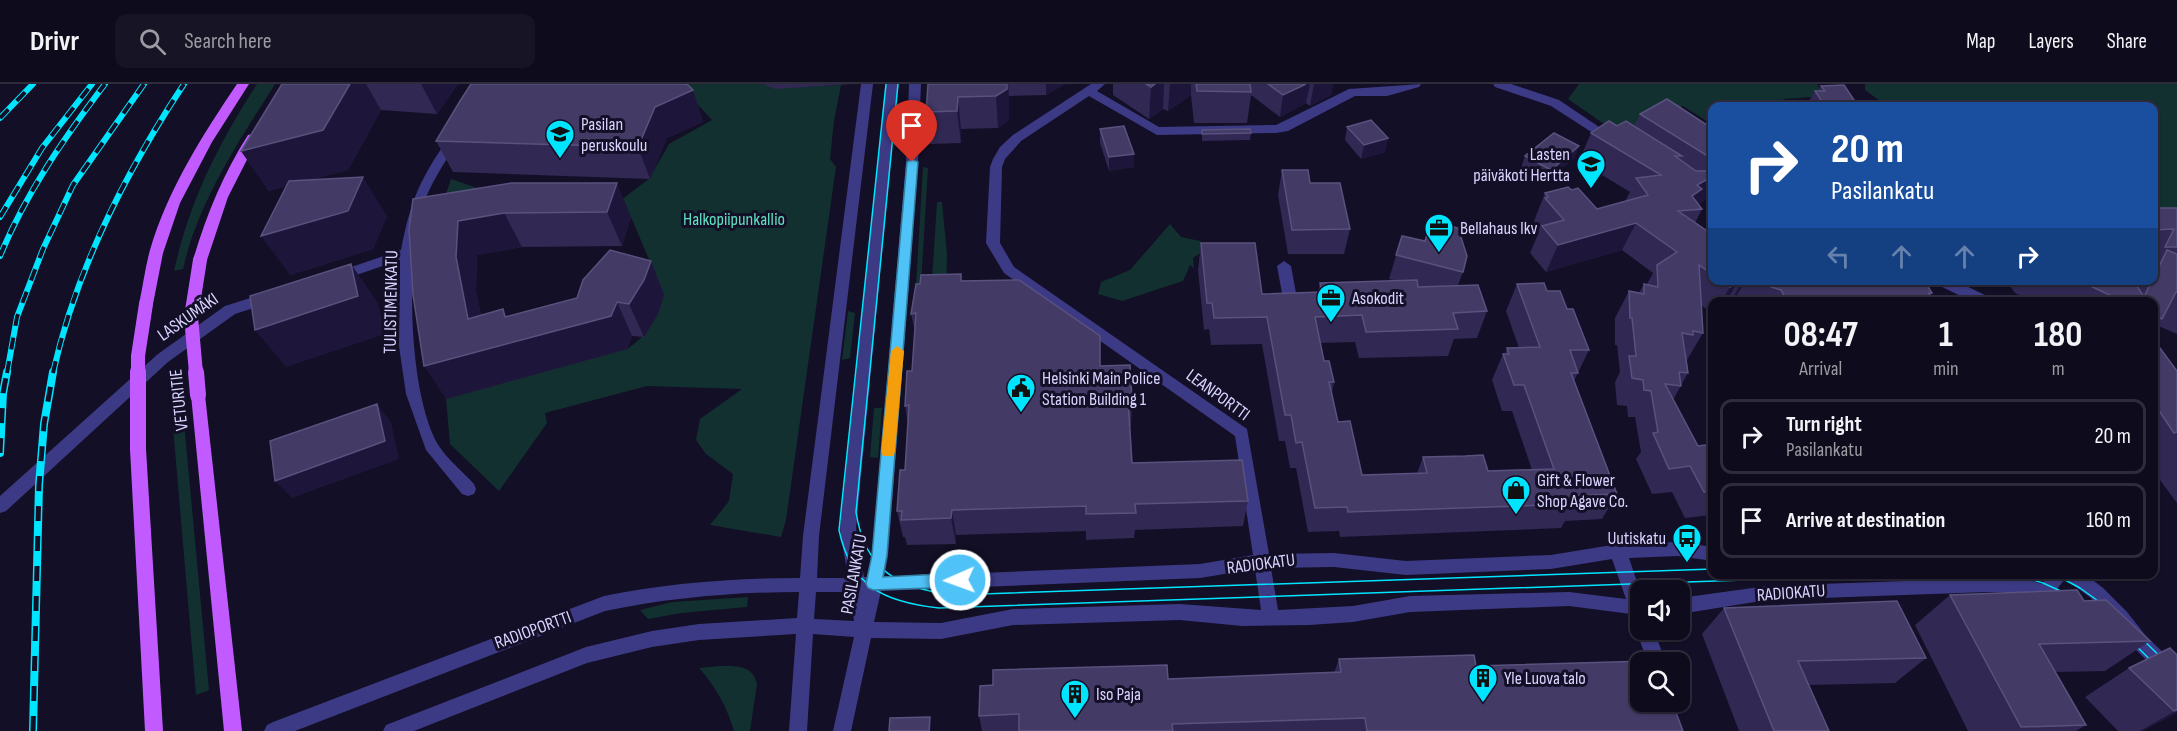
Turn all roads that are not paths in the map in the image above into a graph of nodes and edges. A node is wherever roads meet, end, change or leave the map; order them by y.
1 (867, 84) edge
2 (892, 84) edge
3 (915, 84) edge
4 (1415, 84) edge
5 (1499, 84) edge
6 (242, 86) edge
7 (1094, 88) edge
8 (259, 125) edge
9 (460, 129) edge
10 (1619, 144) edge
11 (407, 253) junction
12 (1284, 266) dead end
13 (328, 280) edge
14 (1951, 285) edge
15 (284, 293) edge
16 (1976, 297) edge
17 (1291, 304) edge
18 (468, 489) dead end
19 (0, 506) edge
20 (1618, 551) junction
21 (1708, 553) edge
22 (1263, 561) junction
23 (2041, 579) edge
24 (2055, 579) edge
25 (2078, 579) edge
26 (865, 584) junction
27 (1630, 584) edge
28 (807, 585) junction
29 (2046, 591) junction
30 (1690, 604) edge
31 (2079, 606) edge
32 (1630, 609) edge
33 (1271, 618) junction
34 (2100, 619) edge
35 (806, 626) junction
36 (864, 630) junction
37 (2140, 642) junction
38 (2177, 678) edge
39 (154, 731) edge
40 (233, 731) edge
41 (273, 731) edge
42 (392, 731) edge
43 (798, 731) edge
44 (842, 731) edge

1 - 28 street
2 - 26 street, PASILANKATU
3 - 26 street, PASILANKATU
4 - 7 street
5 - 10 street
6 - 39 main road, VETURITIE, bridge
7 - 22 street, LEANPORTTI
8 - 40 main road, VETURITIE, bridge
9 - 11 street, TULISTIMENKATU
11 - 13 street
11 - 18 street, TULISTIMENKATU
12 - 17 street
14 - 16 street
15 - 19 street, LASKUMÄKI
20 - 21 street, RADIOKATU
20 - 22 street, RADIOKATU
20 - 27 street
22 - 26 street, RADIOKATU
22 - 33 street, LEANPORTTI
23 - 29 street
24 - 29 street
25 - 37 street
26 - 28 street, RADIOKATU
26 - 36 street, PASILANKATU
28 - 35 street
28 - 41 street, RADIOPORTTI
29 - 30 street, RADIOKATU
29 - 31 street, RADIOKATU
32 - 33 street
33 - 36 street
34 - 37 street
35 - 36 street
35 - 42 street
35 - 43 street
36 - 44 street
37 - 38 street

